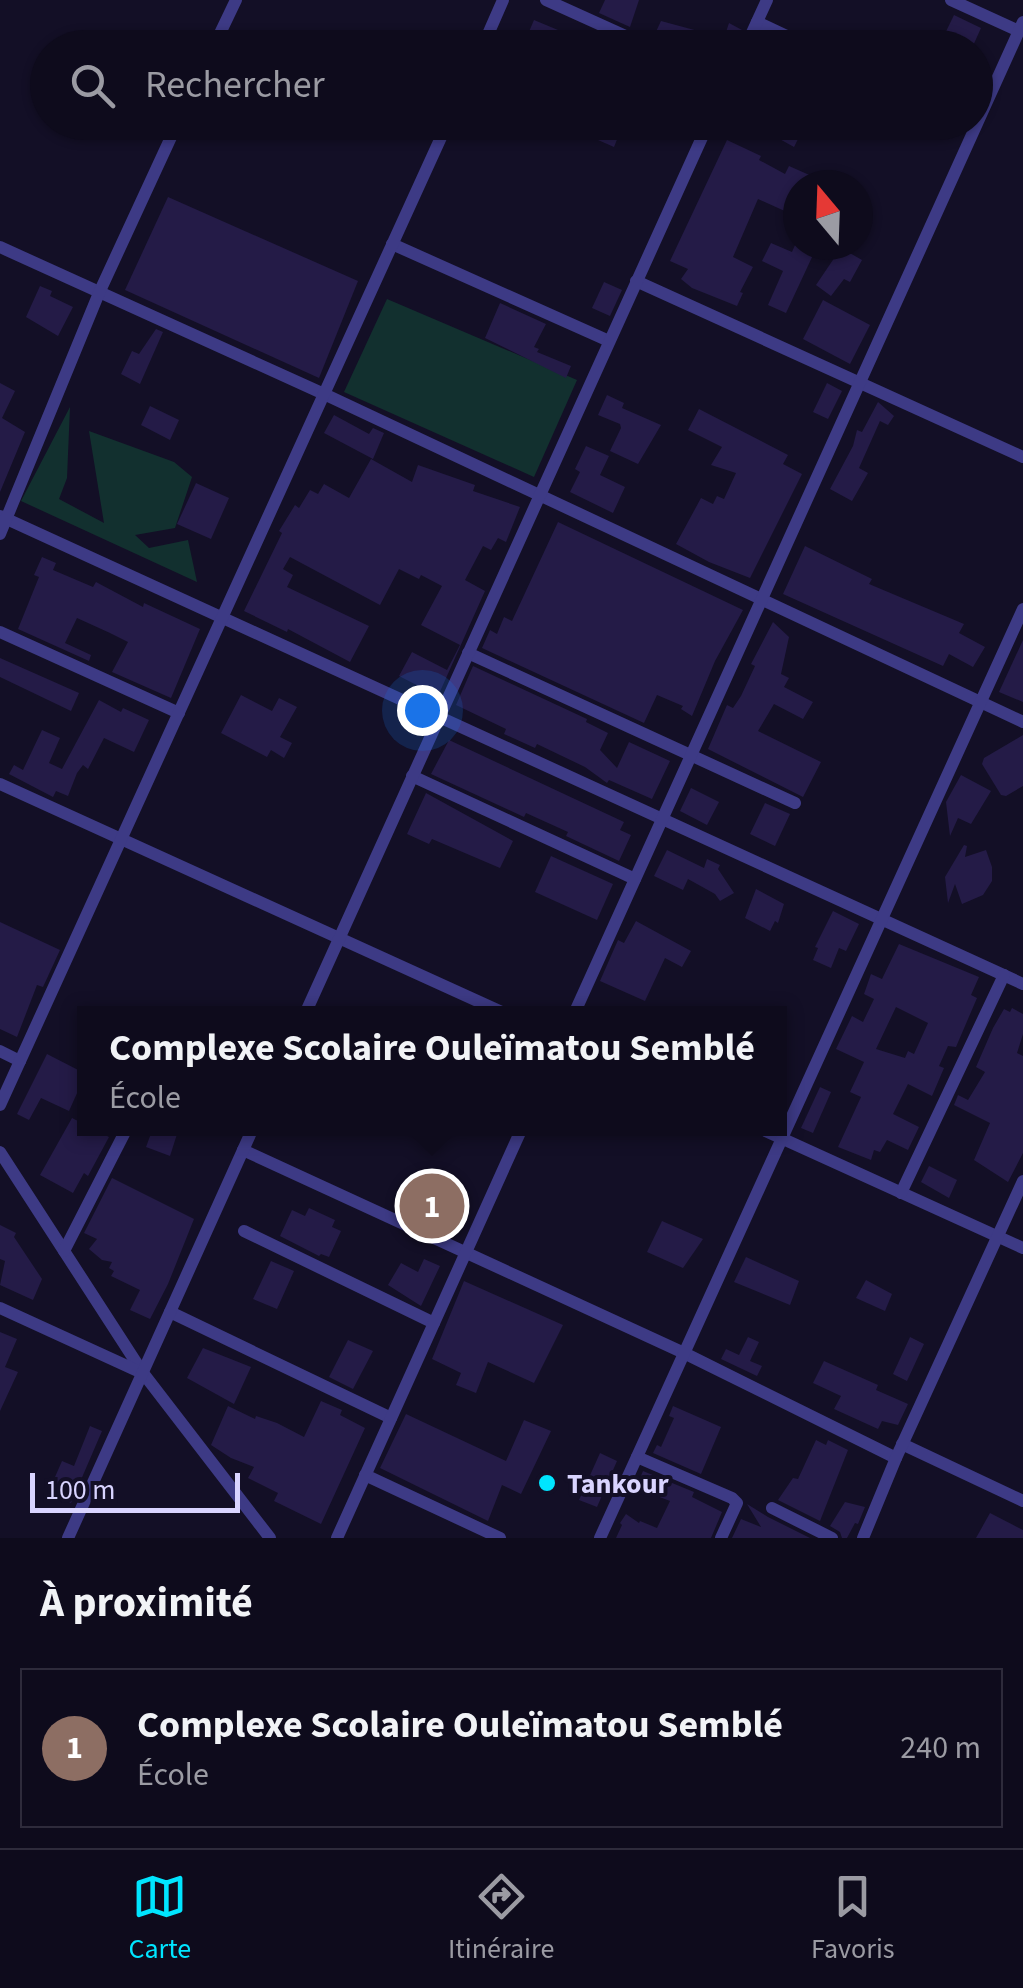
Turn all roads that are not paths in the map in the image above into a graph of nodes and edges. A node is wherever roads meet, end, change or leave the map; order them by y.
1 (236, 0) edge
2 (504, 0) edge
3 (546, 0) edge
4 (767, 0) edge
5 (951, 0) edge
6 (757, 22) junction
7 (1021, 26) edge
8 (222, 30) edge
9 (490, 30) edge
10 (612, 30) edge
11 (753, 30) edge
12 (774, 30) edge
13 (993, 85) edge
14 (170, 140) edge
15 (440, 140) edge
16 (701, 140) edge
17 (967, 140) edge
18 (392, 244) junction
19 (0, 248) edge
20 (636, 281) junction
21 (99, 293) junction
22 (608, 342) junction
23 (860, 383) junction
24 (324, 394) junction
25 (1023, 457) edge
26 (539, 495) junction
27 (3, 517) edge
28 (0, 534) edge
29 (762, 600) junction
30 (1023, 609) edge
31 (222, 618) junction
32 (0, 632) edge
33 (468, 653) junction
34 (981, 702) junction
35 (178, 713) junction
36 (439, 717) junction
37 (1023, 722) edge
38 (691, 755) junction
39 (412, 776) junction
40 (0, 784) edge
41 (794, 803) dead end
42 (662, 819) junction
43 (121, 839) junction
44 (635, 880) junction
45 (882, 919) junction
46 (339, 938) junction
47 (1004, 975) junction
48 (1023, 984) edge
49 (309, 1006) edge
50 (488, 1006) edge
51 (578, 1006) edge
52 (0, 1052) edge
53 (20, 1060) junction
54 (0, 1105) edge
55 (787, 1128) edge
56 (123, 1136) edge
57 (249, 1136) edge
58 (518, 1136) edge
59 (776, 1136) edge
60 (783, 1136) edge
61 (782, 1139) junction
62 (243, 1150) junction
63 (0, 1152) edge
64 (1023, 1181) edge
65 (902, 1193) junction
66 (244, 1232) dead end
67 (998, 1236) junction
68 (1023, 1248) edge
69 (64, 1251) junction
70 (465, 1254) junction
71 (0, 1308) edge
72 (170, 1312) junction
73 (434, 1323) junction
74 (684, 1352) junction
75 (142, 1372) junction
76 (391, 1418) junction
77 (899, 1451) junction
78 (637, 1456) junction
79 (365, 1475) junction
80 (1023, 1501) edge
81 (772, 1508) dead end
82 (68, 1538) edge
83 (270, 1538) edge
84 (336, 1538) edge
85 (500, 1538) edge
86 (600, 1538) edge
87 (721, 1538) edge
88 (832, 1538) edge
89 (864, 1538) edge

1 - 8 street
2 - 9 street
3 - 10 street
4 - 6 street
5 - 7 street
6 - 11 street
6 - 12 street
7 - 13 street
14 - 21 street
15 - 18 street
16 - 20 street
17 - 23 street
18 - 22 street
18 - 24 street
19 - 21 street
20 - 22 street
20 - 23 street
21 - 24 street
21 - 27 street
22 - 26 street
23 - 25 street
23 - 29 street
24 - 26 street
24 - 31 street
26 - 29 street
26 - 33 street
27 - 28 street
27 - 31 street
29 - 34 street
29 - 38 street
30 - 34 street
31 - 35 street
31 - 36 street
32 - 35 street
33 - 36 street
33 - 38 street
34 - 37 street
34 - 45 street
35 - 43 street
36 - 39 street
36 - 42 street
38 - 41 street
38 - 42 street
39 - 44 street
39 - 46 street
40 - 43 street
42 - 44 street
42 - 45 street
43 - 46 street
43 - 53 street
44 - 51 street
45 - 47 street
45 - 55 street
46 - 49 street
46 - 50 street
47 - 48 street
47 - 65 street
52 - 53 street
53 - 54 street
56 - 69 street
57 - 62 street
58 - 70 street
59 - 61 street
60 - 61 street
61 - 65 street
61 - 74 street
62 - 70 street
62 - 72 street
63 - 69 street
64 - 67 street
65 - 67 street
66 - 73 street
67 - 68 street
67 - 77 street
69 - 75 street
70 - 73 street
70 - 74 street
71 - 75 street
72 - 75 street
72 - 76 street
73 - 76 street
74 - 77 street
74 - 78 street
75 - 82 street
75 - 83 street
76 - 79 street
77 - 80 street
77 - 89 street
78 - 86 street
78 - 87 street
79 - 84 street
79 - 85 street
81 - 88 street

